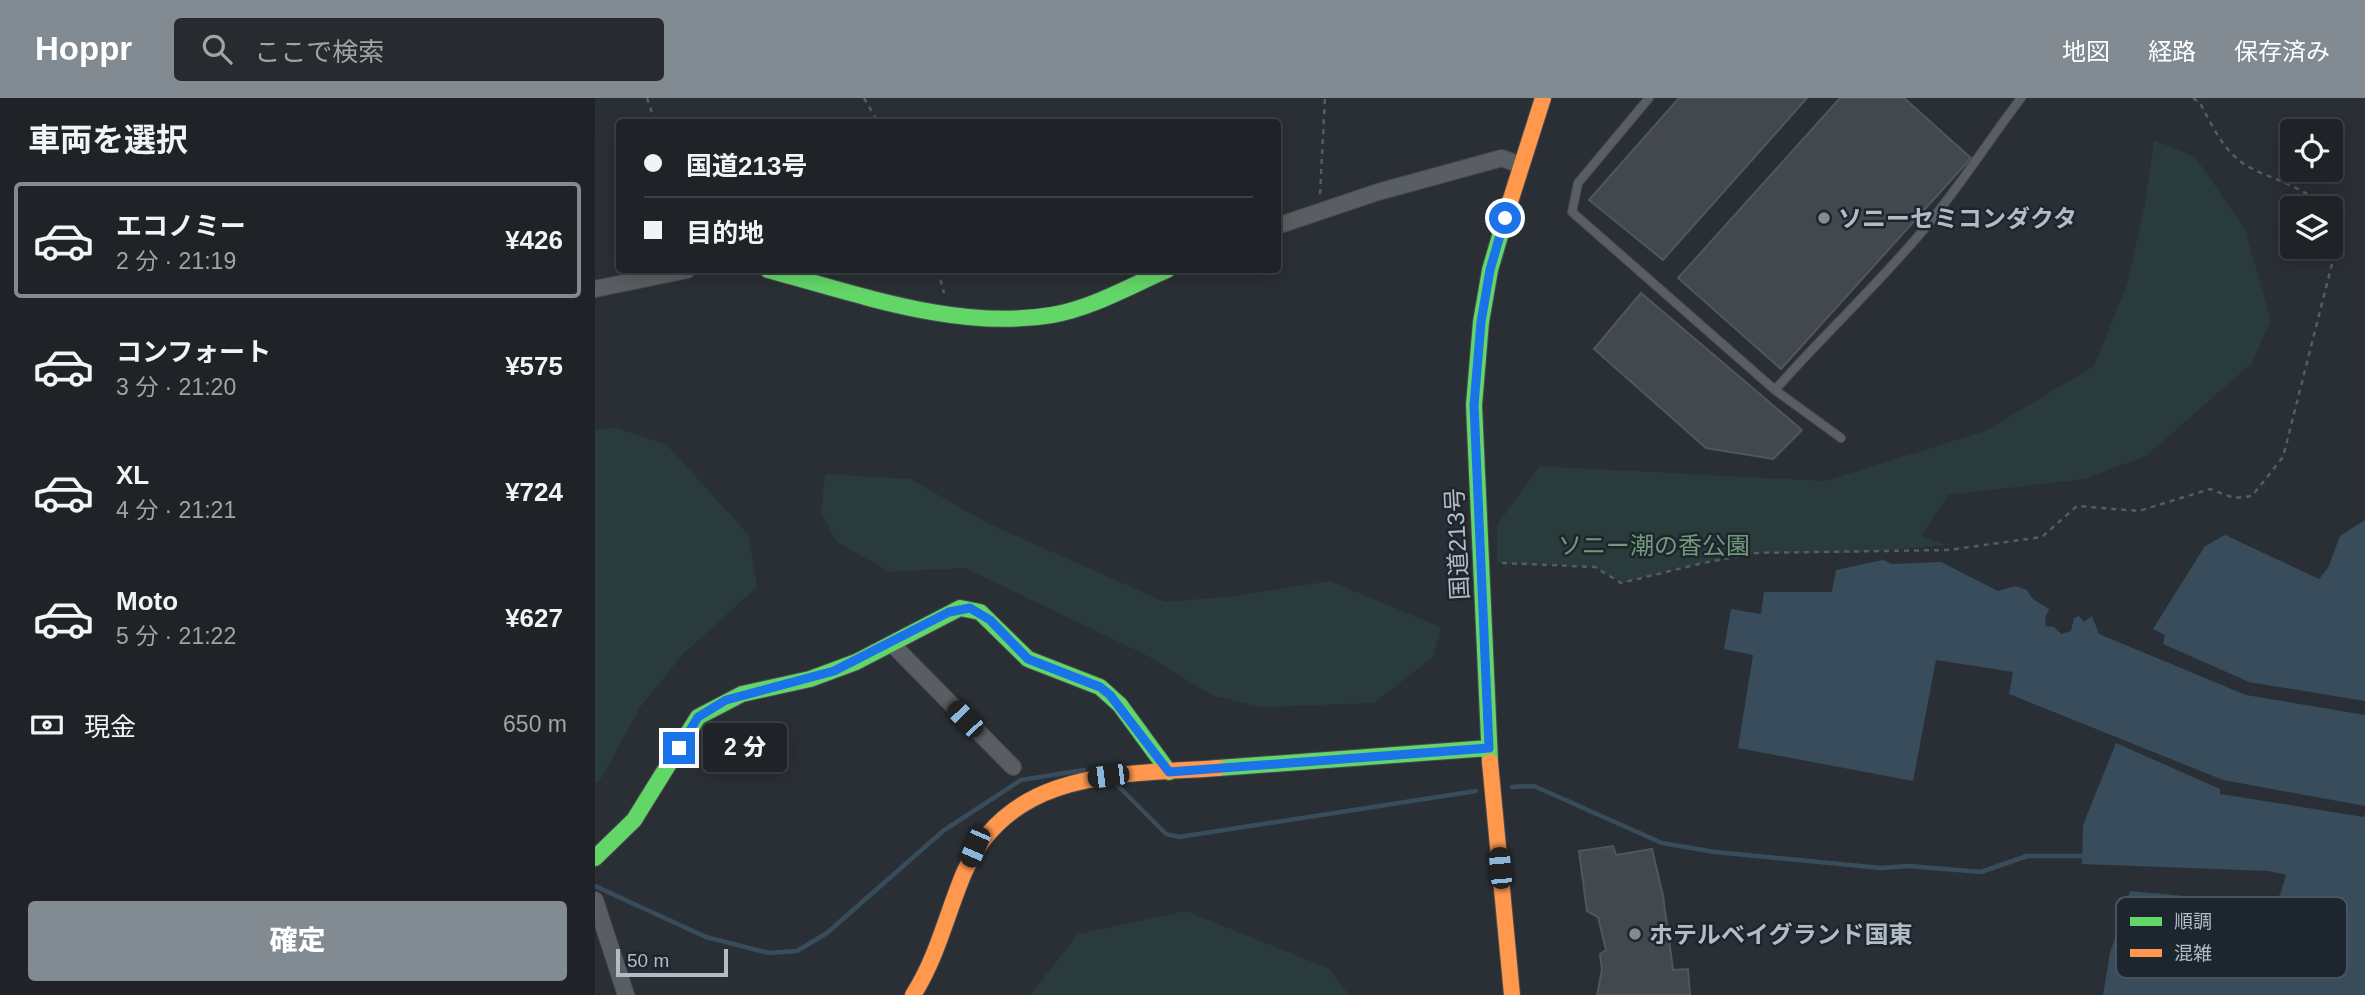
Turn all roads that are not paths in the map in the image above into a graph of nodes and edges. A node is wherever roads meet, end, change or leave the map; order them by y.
1 (1543, 98) edge
2 (1649, 98) edge
3 (2021, 98) edge
4 (1520, 165) junction
5 (1281, 225) edge
6 (672, 273) edge
7 (780, 273) edge
8 (1159, 273) edge
9 (595, 289) edge
10 (1775, 390) junction
11 (1841, 438) dead end
12 (892, 644) junction
13 (1489, 748) junction
14 (1013, 767) dead end
15 (1169, 772) junction
16 (595, 858) edge
17 (595, 900) edge
18 (626, 995) edge
19 (912, 995) edge
20 (1513, 995) edge

1 - 4 main road, 国道213号
2 - 10 lane
3 - 10 lane
4 - 5 street
4 - 13 main road, 国道213号
6 - 9 street
7 - 8 main road
10 - 11 lane
12 - 14 street
12 - 15 main road
12 - 16 main road
13 - 15 main road
13 - 20 main road, 国道213号
15 - 19 main road
17 - 18 street

